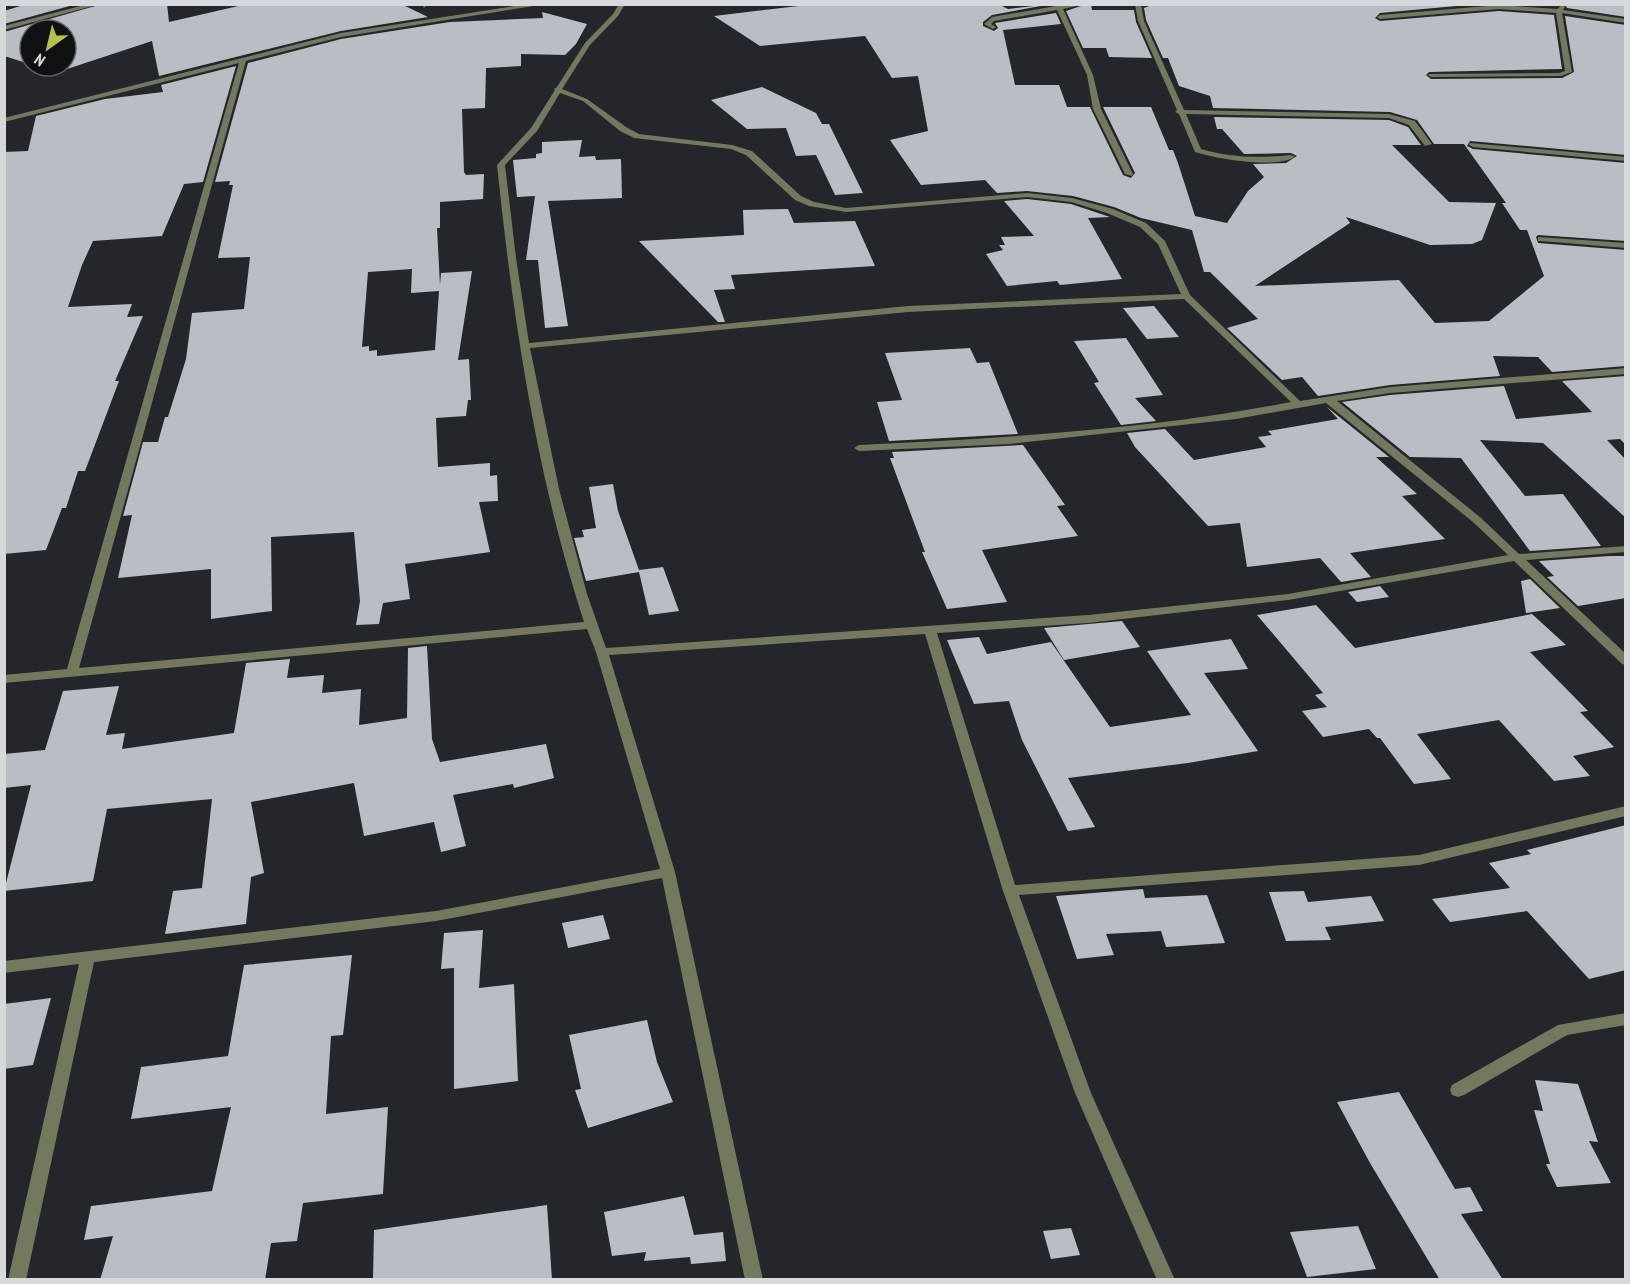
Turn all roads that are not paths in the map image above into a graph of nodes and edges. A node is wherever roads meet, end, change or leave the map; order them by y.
1 (98, 4) edge
2 (543, 4) edge
3 (622, 4) edge
4 (1082, 4) edge
5 (1138, 4) edge
6 (1564, 4) edge
7 (1059, 8) junction
8 (1559, 11) junction
9 (1380, 17) dead end
10 (1626, 21) edge
11 (993, 27) dead end
12 (4, 28) edge
13 (243, 60) junction
14 (1431, 75) dead end
15 (557, 89) junction
16 (1179, 112) junction
17 (4, 120) edge
18 (1428, 144) dead end
19 (1473, 145) dead end
20 (1291, 157) dead end
21 (1626, 159) edge
22 (1129, 174) dead end
23 (1541, 239) dead end
24 (1626, 246) edge
25 (1186, 296) junction
26 (525, 345) junction
27 (1626, 371) edge
28 (1328, 399) junction
29 (1298, 404) junction
30 (859, 448) dead end
31 (1626, 549) edge
32 (1518, 558) junction
33 (590, 625) junction
34 (930, 631) junction
35 (602, 652) junction
36 (1626, 661) edge
37 (72, 673) junction
38 (4, 679) edge
39 (1626, 811) edge
40 (668, 872) junction
41 (1010, 891) junction
42 (88, 956) junction
43 (4, 967) edge
44 (1626, 1019) edge
45 (1458, 1090) dead end
46 (17, 1280) edge
47 (754, 1280) edge
48 (1166, 1280) edge

1 - 12 street
2 - 13 street
3 - 15 street
4 - 7 street
5 - 16 street
6 - 8 street
7 - 11 street
7 - 22 street
8 - 9 street
8 - 10 street
8 - 14 street
13 - 17 street
13 - 37 street
15 - 25 street
15 - 26 street
16 - 18 street
16 - 20 street
19 - 21 street
23 - 24 street
25 - 26 street
25 - 29 street
26 - 33 street
27 - 28 street
28 - 29 street
28 - 32 street
29 - 30 street
31 - 32 street
32 - 34 street
32 - 36 street
33 - 35 street
33 - 37 street
34 - 35 street
34 - 41 street
35 - 40 street
37 - 38 street
39 - 41 street
40 - 42 street
40 - 47 street
41 - 48 street
42 - 43 street
42 - 46 street
44 - 45 street

